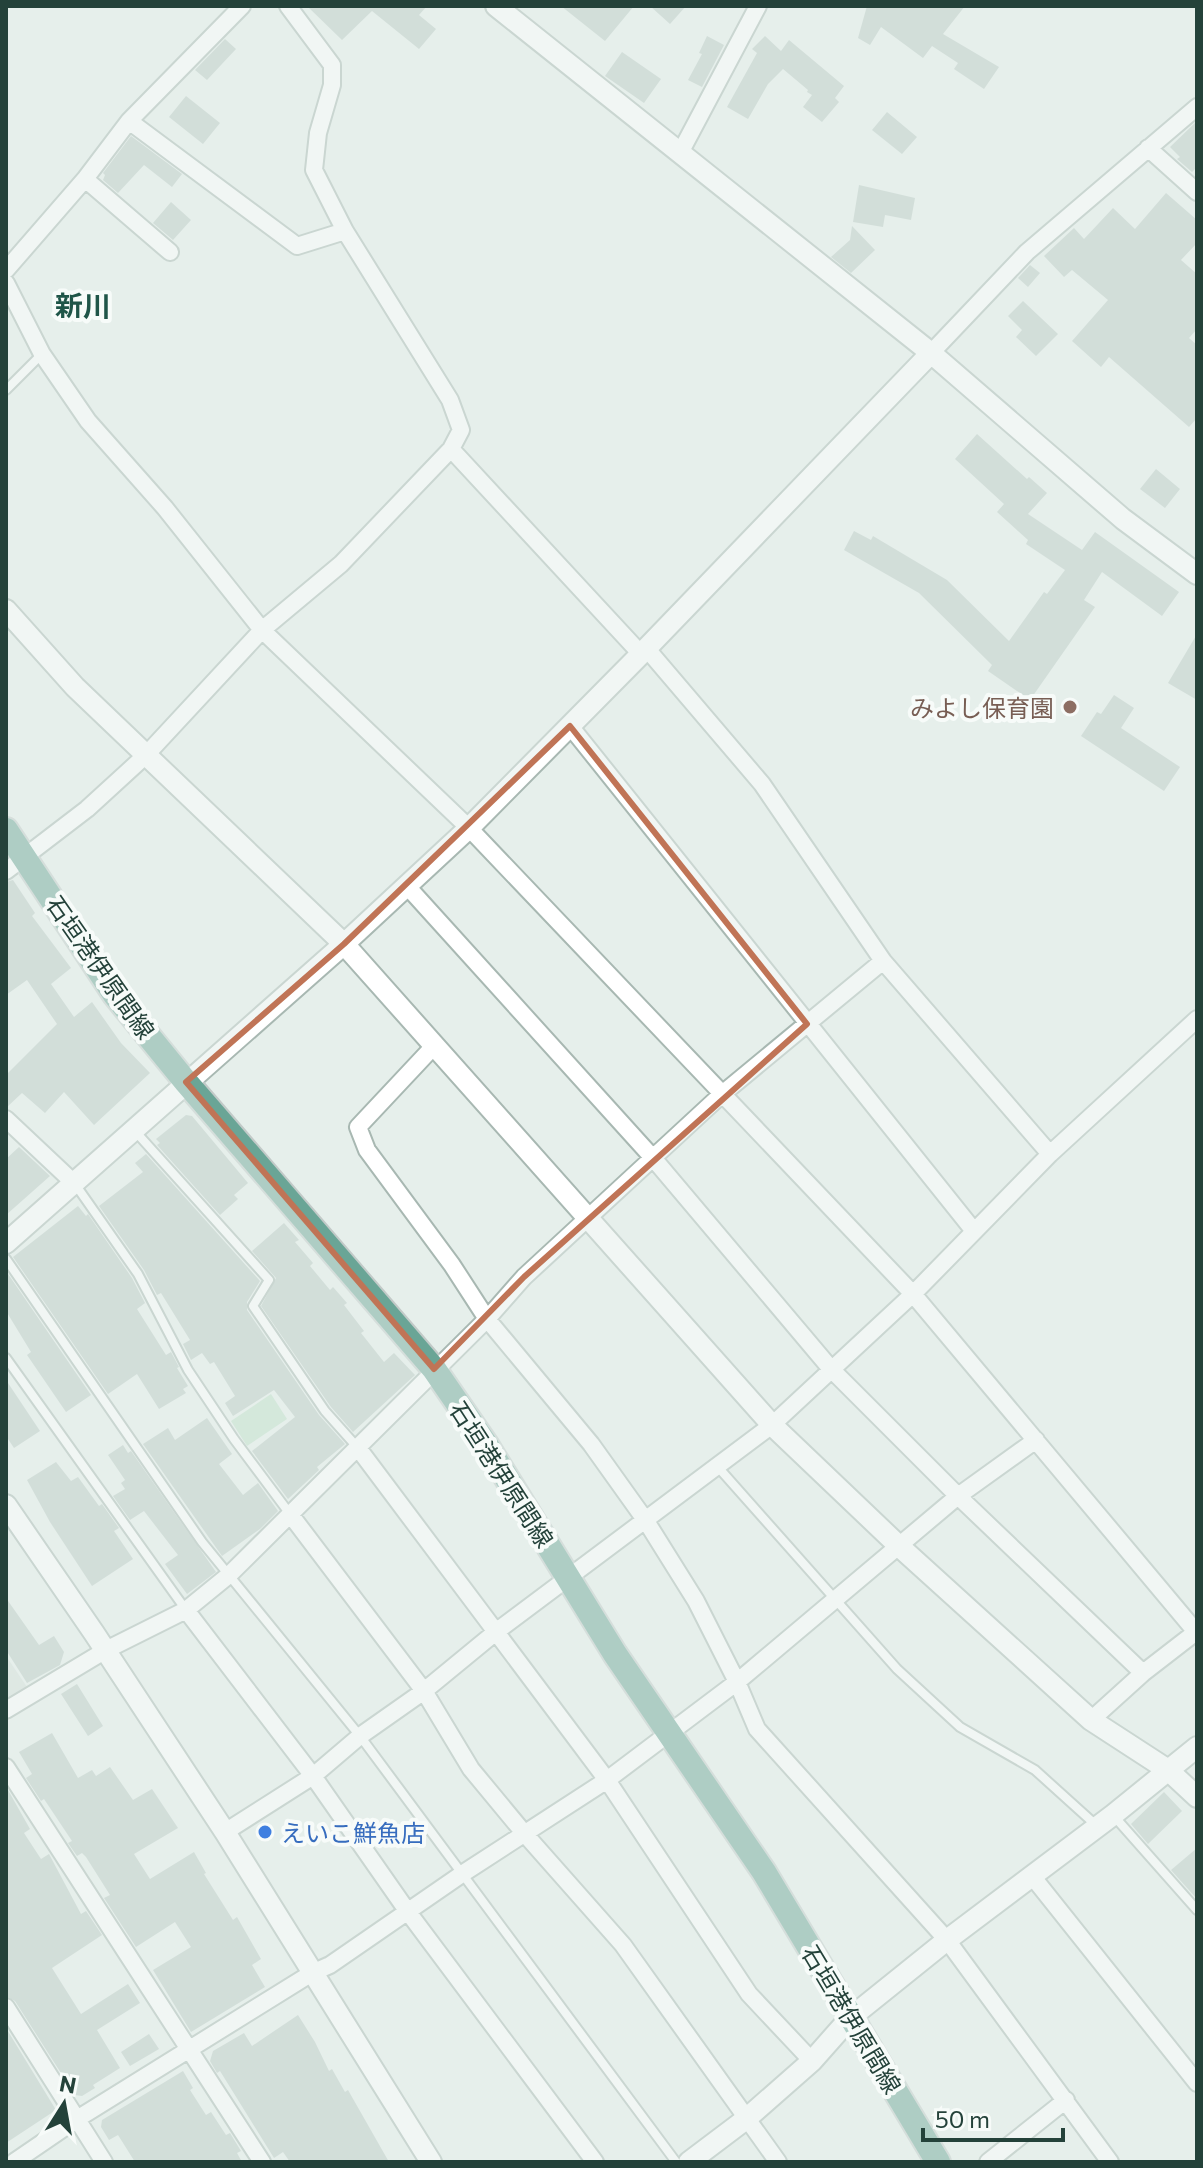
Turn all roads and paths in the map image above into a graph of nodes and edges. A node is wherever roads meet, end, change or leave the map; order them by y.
1 (242, 6) edge
2 (288, 6) edge
3 (496, 6) edge
4 (758, 6) edge
5 (1197, 107) edge
6 (129, 121) junction
7 (1148, 148) junction
8 (680, 153) junction
9 (85, 179) junction
10 (1197, 192) edge
11 (345, 231) junction
12 (170, 252) dead end
13 (6, 270) edge
14 (6, 283) edge
15 (931, 353) junction
16 (42, 354) junction
17 (6, 390) edge
18 (451, 449) junction
19 (1195, 567) edge
20 (6, 610) edge
21 (262, 630) junction
22 (644, 652) junction
23 (570, 726) junction
24 (146, 755) junction
25 (469, 828) junction
26 (6, 830) edge
27 (15, 864) edge
28 (406, 885) junction
29 (344, 944) junction
30 (883, 961) junction
31 (1197, 1019) edge
32 (807, 1024) junction
33 (434, 1046) junction
34 (186, 1082) junction
35 (721, 1095) junction
36 (6, 1119) edge
37 (134, 1129) junction
38 (1050, 1154) junction
39 (653, 1158) junction
40 (74, 1183) junction
41 (588, 1218) junction
42 (974, 1231) junction
43 (6, 1243) edge
44 (6, 1259) edge
45 (913, 1294) junction
46 (487, 1319) junction
47 (6, 1358) edge
48 (434, 1369) junction
49 (831, 1369) junction
50 (772, 1425) junction
51 (1036, 1440) junction
52 (358, 1448) junction
53 (716, 1465) junction
54 (958, 1496) junction
55 (6, 1505) edge
56 (290, 1514) junction
57 (646, 1521) junction
58 (900, 1547) junction
59 (229, 1575) junction
60 (569, 1579) junction
61 (834, 1600) junction
62 (186, 1610) junction
63 (497, 1631) junction
64 (1197, 1633) edge
65 (106, 1650) junction
66 (1143, 1673) junction
67 (737, 1682) junction
68 (424, 1691) junction
69 (6, 1710) edge
70 (1091, 1720) junction
71 (668, 1734) junction
72 (360, 1736) junction
73 (1197, 1747) edge
74 (6, 1767) edge
75 (1168, 1770) junction
76 (313, 1776) junction
77 (607, 1780) junction
78 (1197, 1797) edge
79 (1105, 1821) junction
80 (225, 1832) junction
81 (524, 1833) junction
82 (462, 1874) junction
83 (1032, 1876) junction
84 (1197, 1910) edge
85 (408, 1912) junction
86 (947, 1940) junction
87 (312, 1973) junction
88 (6, 2007) edge
89 (850, 2018) junction
90 (191, 2050) junction
91 (812, 2061) junction
92 (1197, 2083) edge
93 (1066, 2100) junction
94 (77, 2119) junction
95 (746, 2119) junction
96 (14, 2162) edge
97 (104, 2162) edge
98 (262, 2162) edge
99 (431, 2162) edge
100 (595, 2162) edge
101 (676, 2162) edge
102 (689, 2162) edge
103 (778, 2162) edge
104 (938, 2162) edge
105 (988, 2162) edge
106 (1110, 2162) edge

1 - 6 street
2 - 11 street
3 - 8 street
4 - 8 street
5 - 7 street
6 - 9 street
6 - 11 street
7 - 10 street
7 - 15 street
8 - 15 street
9 - 12 street
9 - 13 street
11 - 18 street
14 - 16 street
15 - 19 street
15 - 22 street
16 - 17 lane
16 - 21 street
18 - 21 street
18 - 22 street
20 - 24 street
21 - 24 street
21 - 25 street
22 - 23 street
22 - 30 street
23 - 25 street
23 - 32 street
24 - 27 street
24 - 29 street
25 - 28 street
25 - 35 street
26 - 27 main road, 石垣港伊原間線
27 - 34 main road, 石垣港伊原間線
28 - 29 street
28 - 39 street
29 - 33 street
29 - 34 street
30 - 32 street
30 - 38 street
31 - 38 street
32 - 35 street
32 - 42 street
33 - 41 street
33 - 46 street
34 - 37 street
34 - 48 main road, 石垣港伊原間線
35 - 39 street
35 - 45 street
36 - 40 street
37 - 40 street
37 - 52 lane
38 - 42 street
39 - 41 street
39 - 49 street
40 - 43 street
40 - 56 lane
41 - 46 street
41 - 50 street
42 - 45 street
44 - 59 lane
45 - 49 street
45 - 51 street
46 - 48 street
46 - 57 street
47 - 62 lane
48 - 52 street
48 - 60 main road, 石垣港伊原間線
49 - 50 street
49 - 54 street
50 - 53 street
50 - 58 street
51 - 54 street
51 - 64 street
52 - 56 street
52 - 63 street
53 - 57 street
53 - 61 lane
54 - 58 street
54 - 66 street
55 - 65 street
56 - 59 street
56 - 68 street
57 - 60 street
57 - 67 street
58 - 61 street
58 - 70 street
59 - 62 street
59 - 72 lane
60 - 63 street
60 - 71 main road, 石垣港伊原間線
61 - 67 street
61 - 79 lane
62 - 65 street
62 - 76 street
63 - 68 street
63 - 77 street
64 - 66 street
65 - 69 street
65 - 80 street
66 - 70 street
67 - 71 street
67 - 86 street
68 - 72 street
68 - 81 street
70 - 75 street
71 - 77 street
71 - 89 main road, 石垣港伊原間線
72 - 76 street
72 - 82 lane
73 - 75 street
74 - 90 street
75 - 78 street
75 - 79 street
76 - 80 street
76 - 85 street
77 - 81 street
77 - 91 street
79 - 83 street
79 - 84 lane
80 - 87 street
81 - 82 street
81 - 95 street
82 - 85 street
82 - 101 lane
83 - 86 street
83 - 92 street
85 - 87 street
85 - 100 street
86 - 89 street
86 - 93 street
87 - 90 street
87 - 99 street
88 - 94 street
89 - 91 street
89 - 104 main road, 石垣港伊原間線
90 - 94 street
90 - 98 street
91 - 95 street
93 - 105 street
93 - 106 street
94 - 96 street
94 - 97 street
95 - 102 street
95 - 103 street

